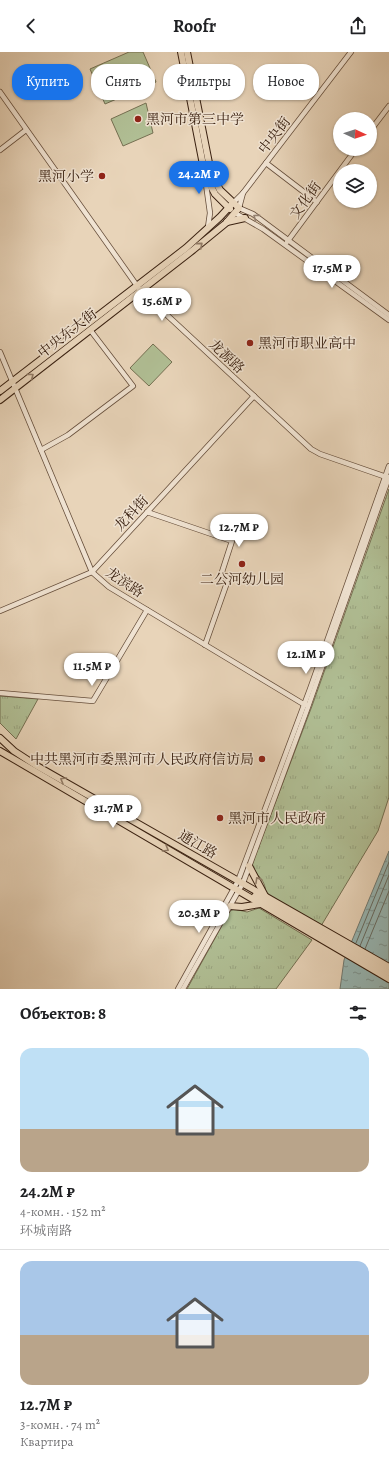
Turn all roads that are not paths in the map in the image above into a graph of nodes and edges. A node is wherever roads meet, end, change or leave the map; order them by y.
1 (181, 52) edge
2 (187, 52) edge
3 (351, 52) edge
4 (0, 92) edge
5 (389, 106) edge
6 (377, 122) edge
7 (26, 130) junction
8 (0, 150) edge
9 (351, 156) edge
10 (202, 162) junction
11 (266, 163) junction
12 (243, 193) junction
13 (317, 202) junction
14 (231, 205) junction
15 (237, 211) junction
16 (245, 218) junction
17 (226, 222) junction
18 (206, 231) junction
19 (287, 243) junction
20 (138, 288) junction
21 (389, 315) edge
22 (389, 320) edge
23 (91, 331) junction
24 (0, 352) edge
25 (14, 385) junction
26 (0, 392) edge
27 (254, 396) junction
28 (0, 400) edge
29 (41, 450) junction
30 (389, 466) edge
31 (388, 478) edge
32 (147, 512) junction
33 (92, 572) junction
34 (147, 610) junction
35 (0, 611) edge
36 (205, 645) junction
37 (0, 693) edge
38 (306, 706) junction
39 (0, 738) edge
40 (7, 745) junction
41 (0, 751) edge
42 (249, 866) junction
43 (239, 886) junction
44 (265, 896) junction
45 (260, 904) junction
46 (230, 906) junction
47 (321, 934) junction
48 (389, 967) edge
49 (389, 973) edge
50 (389, 980) edge
51 (178, 989) edge
52 (183, 989) edge

1 - 10 main road
2 - 14 main road
3 - 11 street, 中央街
4 - 7 street, 龙源路
5 - 6 street
7 - 8 street
7 - 20 street, 龙源路
9 - 13 street, 文化街
10 - 14 main road
10 - 18 street
11 - 12 street, 中央街
11 - 13 street
12 - 14 street, 中央街
12 - 15 street
13 - 19 street, 文化街
14 - 15 main road
14 - 18 main road, 中央东大街
15 - 16 street
15 - 17 main road, 中央东大街
19 -> 15 street
16 - 17 main road
16 - 19 street
20 -> 17 main road, 中央东大街
18 - 20 main road, 中央东大街
19 - 21 street
19 - 22 street
20 - 23 main road, 中央东大街
20 - 25 main road, 中央东大街
20 - 27 street, 龙源路
25 -> 23 main road, 中央东大街
23 - 29 street
24 - 25 street, 龙滨路
25 - 26 main road, 中央东大街
25 - 28 main road, 中央东大街
25 - 29 street, 龙滨路
27 - 31 street, 龙源路
27 - 32 street, 龙科街
29 - 33 street, 龙滨路
30 - 31 street
31 - 38 street
32 - 33 street, 龙科街
32 - 36 street
33 - 34 street, 龙滨路
33 - 35 street, 龙科街
34 - 36 street, 龙滨路
34 - 37 street
36 - 38 street, 龙滨路
38 - 42 street
38 - 43 street
39 - 40 main road, 通江路
40 - 41 street
43 -> 40 main road, 通江路
41 -> 43 main road, 通江路
42 - 43 street
44 -> 42 main road
43 - 44 main road
43 - 45 main road
43 - 46 street
43 - 47 main road, 通江路
43 - 51 street
44 - 47 main road
45 - 46 main road
45 - 47 main road
46 - 52 street
47 - 48 main road
47 - 49 main road
47 - 50 main road

